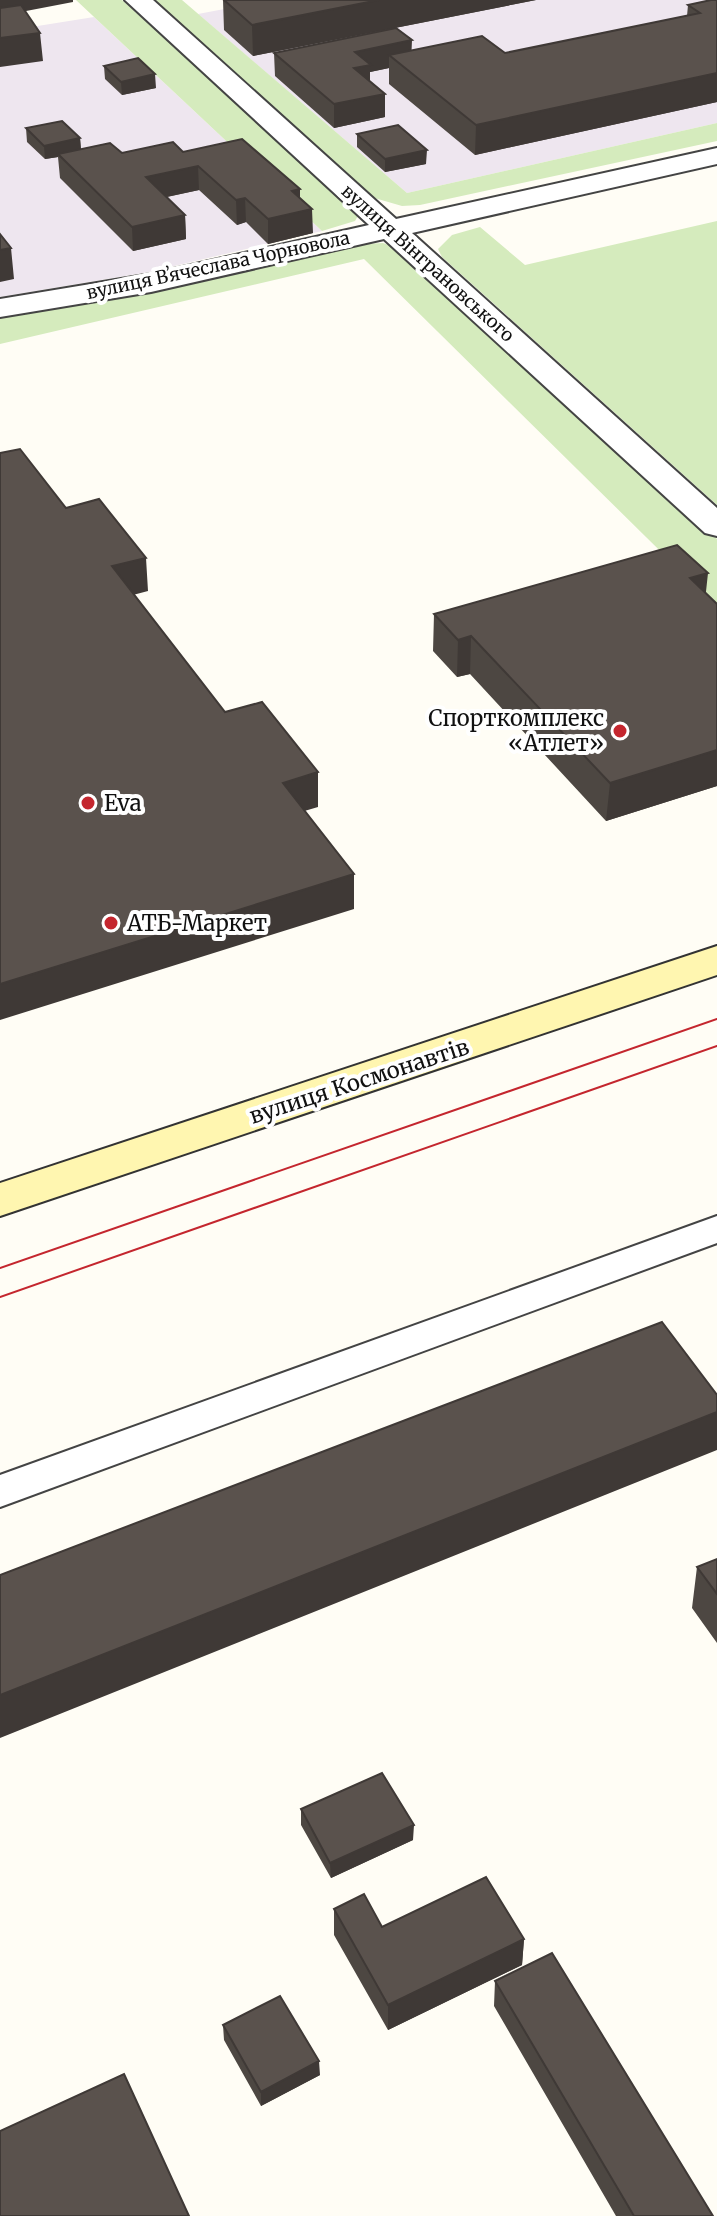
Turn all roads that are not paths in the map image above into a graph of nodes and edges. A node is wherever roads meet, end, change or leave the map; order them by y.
1 (138, 0) edge
2 (717, 156) edge
3 (391, 228) junction
4 (0, 308) edge
5 (717, 526) edge
6 (717, 960) edge
7 (0, 1200) edge
8 (717, 1229) edge
9 (0, 1491) edge

1 - 3 street, вулиця Вінграновського
2 - 3 street, вулиця Вʼячеслава Чорновола
3 - 4 street, вулиця Вʼячеслава Чорновола
3 - 5 street, вулиця Вінграновського
6 - 7 main road, вулиця Космонавтів
8 - 9 lane

